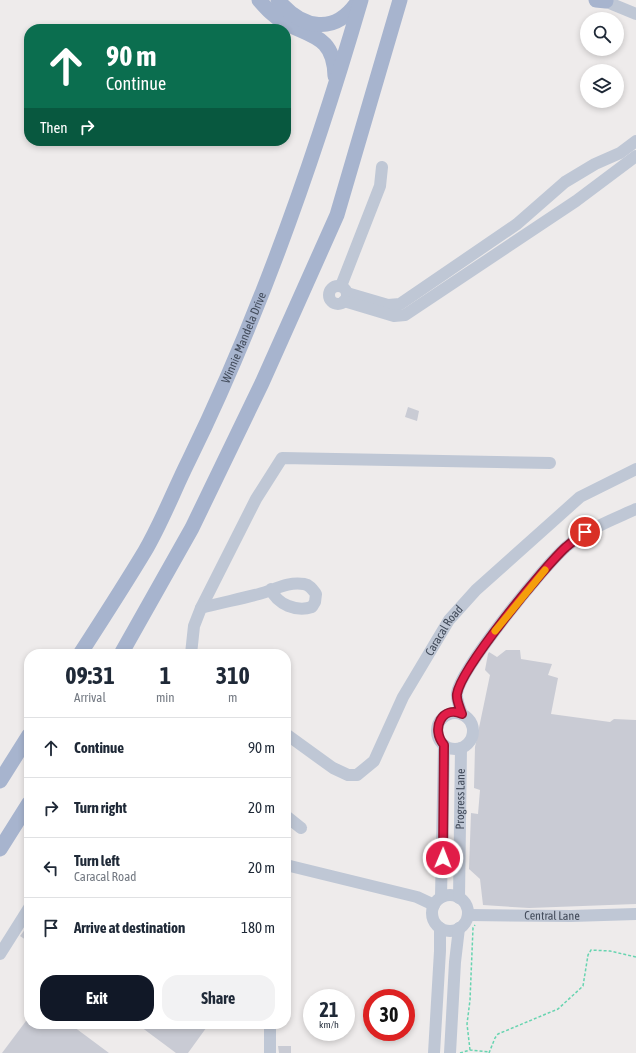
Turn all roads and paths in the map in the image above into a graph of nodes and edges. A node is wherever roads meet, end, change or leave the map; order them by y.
1 (259, 0) edge
2 (278, 0) edge
3 (360, 0) edge
4 (400, 0) edge
5 (412, 0) edge
6 (601, 0) edge
7 (636, 14) edge
8 (288, 24) edge
9 (291, 26) edge
10 (386, 47) junction
11 (336, 86) junction
12 (636, 141) edge
13 (636, 156) edge
14 (382, 167) dead end
15 (344, 293) junction
16 (550, 463) dead end
17 (636, 469) edge
18 (636, 509) edge
19 (272, 589) dead end
20 (201, 608) junction
21 (83, 649) edge
22 (124, 649) edge
23 (192, 649) edge
24 (462, 714) junction
25 (291, 738) edge
26 (24, 743) edge
27 (444, 745) junction
28 (461, 748) junction
29 (0, 781) edge
30 (24, 811) edge
31 (291, 820) edge
32 (301, 828) dead end
33 (0, 849) edge
34 (291, 866) edge
35 (459, 898) junction
36 (438, 901) junction
37 (468, 914) junction
38 (636, 914) edge
39 (482, 915) junction
40 (24, 916) edge
41 (440, 928) junction
42 (459, 928) junction
43 (0, 954) edge
44 (636, 957) edge
45 (270, 1029) edge
46 (470, 1050) junction
47 (490, 1052) edge
48 (270, 1053) edge
49 (434, 1053) edge
50 (450, 1053) edge

1 - 8 main road
2 - 3 main road
3 - 11 main road, Winnie Mandela Drive
4 - 10 main road
5 - 10 main road
6 - 7 street
9 - 11 main road
10 - 22 main road
11 - 21 main road, Winnie Mandela Drive
12 - 15 street
13 - 15 street
14 - 15 street
16 - 20 street
17 - 25 street, Caracal Road
18 - 24 street
19 - 20 street
20 - 23 street
24 - 27 street
24 - 28 street
26 - 29 main road
27 - 28 street
27 - 36 street, Progress Lane
28 - 35 street, Progress Lane
30 - 33 main road
31 - 32 street
34 - 36 street
35 - 36 street
35 - 37 street
36 - 41 street
37 - 39 street, Central Lane
37 - 42 street
38 - 39 street, Central Lane
39 - 46 path
40 - 43 street
41 - 42 street
41 - 49 street
42 - 50 street
44 - 47 path
45 - 48 street
46 - 47 path
46 - 50 path

